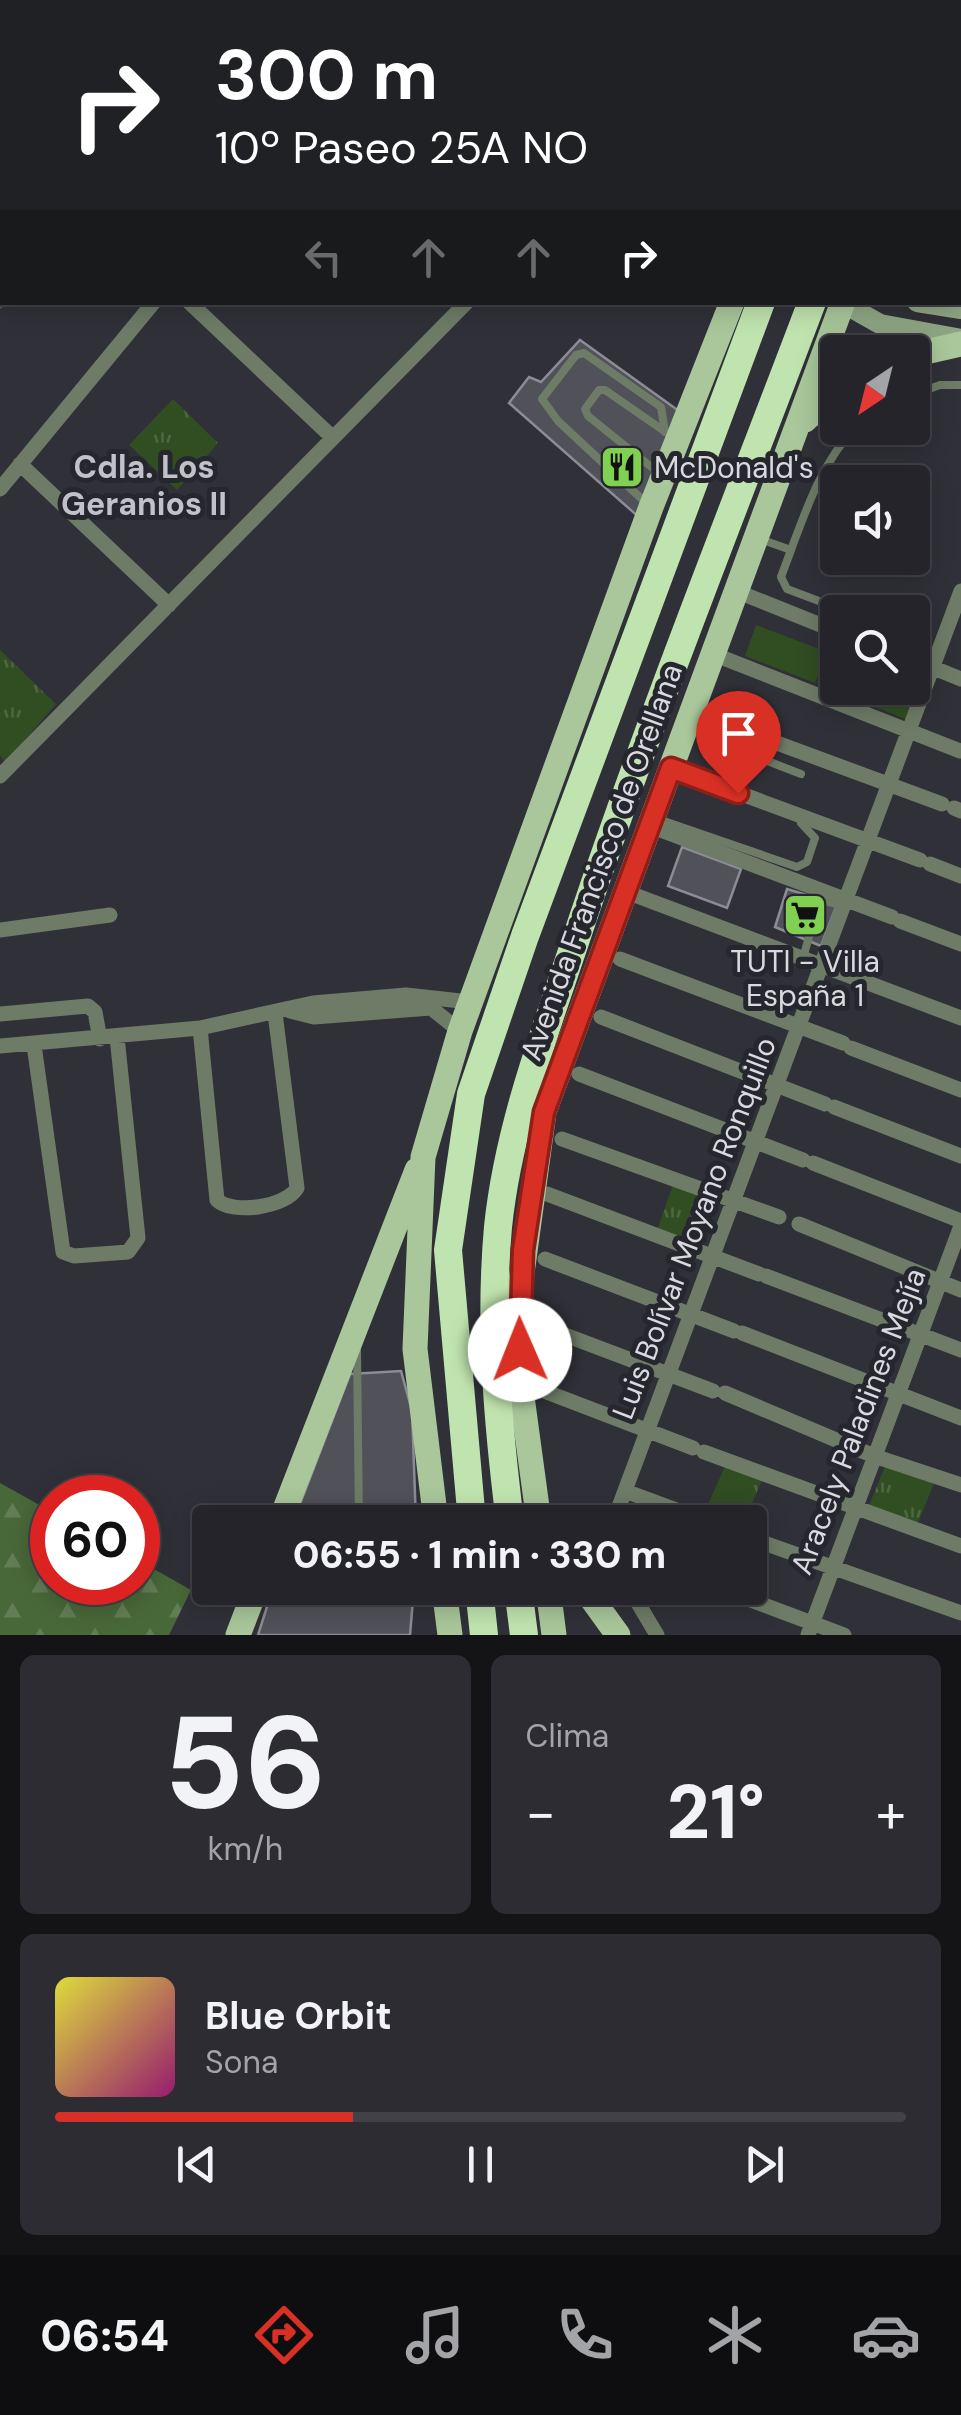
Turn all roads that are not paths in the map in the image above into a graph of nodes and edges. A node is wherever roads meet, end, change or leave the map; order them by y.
1 (152, 305) edge
2 (191, 305) edge
3 (464, 305) edge
4 (731, 305) edge
5 (761, 305) edge
6 (811, 305) edge
7 (843, 305) edge
8 (847, 305) edge
9 (936, 305) edge
10 (961, 309) edge
11 (961, 342) edge
12 (930, 350) edge
13 (961, 385) edge
14 (930, 389) edge
15 (820, 407) edge
16 (801, 424) junction
17 (672, 437) junction
18 (333, 438) junction
19 (837, 445) edge
20 (20, 464) junction
21 (663, 476) junction
22 (0, 489) edge
23 (651, 507) junction
24 (756, 538) junction
25 (791, 550) junction
26 (961, 591) edge
27 (736, 592) junction
28 (820, 601) edge
29 (169, 605) junction
30 (957, 614) edge
31 (820, 625) edge
32 (713, 654) junction
33 (930, 665) edge
34 (933, 666) junction
35 (961, 679) edge
36 (693, 712) junction
37 (910, 729) junction
38 (960, 751) edge
39 (670, 771) junction
40 (801, 774) dead end
41 (0, 776) edge
42 (891, 785) junction
43 (952, 808) edge
44 (652, 822) junction
45 (870, 843) junction
46 (961, 876) edge
47 (624, 891) junction
48 (847, 904) junction
49 (110, 914) dead end
50 (0, 930) edge
51 (961, 944) edge
52 (803, 958) junction
53 (620, 959) dead end
54 (824, 966) junction
55 (431, 1002) junction
56 (470, 1002) junction
57 (282, 1012) junction
58 (0, 1014) edge
59 (600, 1018) dead end
60 (961, 1018) edge
61 (200, 1028) junction
62 (799, 1028) junction
63 (460, 1031) junction
64 (117, 1037) junction
65 (100, 1038) junction
66 (0, 1046) edge
67 (34, 1046) junction
68 (579, 1074) dead end
69 (776, 1085) junction
70 (961, 1090) edge
71 (562, 1139) dead end
72 (755, 1142) junction
73 (423, 1156) junction
74 (961, 1156) edge
75 (547, 1194) dead end
76 (732, 1204) junction
77 (778, 1217) dead end
78 (961, 1223) edge
79 (799, 1224) dead end
80 (713, 1256) junction
81 (546, 1259) dead end
82 (940, 1282) junction
83 (961, 1290) edge
84 (691, 1315) junction
85 (357, 1319) junction
86 (544, 1327) dead end
87 (920, 1334) junction
88 (961, 1350) edge
89 (668, 1376) junction
90 (544, 1390) dead end
91 (897, 1395) junction
92 (961, 1418) edge
93 (648, 1430) junction
94 (874, 1456) junction
95 (532, 1464) junction
96 (961, 1484) edge
97 (626, 1491) junction
98 (286, 1505) edge
99 (359, 1505) edge
100 (434, 1505) edge
101 (470, 1505) edge
102 (508, 1505) edge
103 (538, 1505) edge
104 (546, 1505) edge
105 (623, 1505) edge
106 (663, 1505) edge
107 (854, 1509) junction
108 (767, 1544) edge
109 (961, 1546) edge
110 (832, 1569) junction
111 (249, 1605) edge
112 (446, 1605) edge
113 (481, 1605) edge
114 (520, 1605) edge
115 (550, 1605) edge
116 (596, 1605) edge
117 (639, 1605) edge
118 (756, 1605) edge
119 (961, 1613) edge
120 (809, 1629) edge
121 (238, 1635) edge
122 (450, 1635) edge
123 (484, 1635) edge
124 (524, 1635) edge
125 (554, 1635) edge
126 (618, 1635) edge
127 (657, 1635) edge
128 (844, 1635) edge

1 - 20 street
2 - 18 street
3 - 18 street
4 - 17 main road
5 - 101 highway, Avenida Francisco de Orellana
6 - 102 highway, Avenida Francisco de Orellana
7 - 16 main road, Avenida Francisco de Orellana
8 - 11 main road
9 - 10 main road
11 - 12 main road
13 - 14 lane
15 - 16 main road
16 - 24 main road, Avenida Francisco de Orellana
17 - 21 main road
17 - 21 lane
17 - 23 lane
18 - 29 street
19 - 25 lane
20 - 22 street
20 - 29 street
21 - 23 main road
23 - 56 main road
24 - 25 lane
24 - 27 main road, Avenida Francisco de Orellana
25 - 28 lane
26 - 30 street, Luis Bolívar Moyano Ronquillo
27 - 31 street
27 - 32 main road, Avenida Francisco de Orellana
29 - 41 street
30 - 34 street, Luis Bolívar Moyano Ronquillo
32 - 36 main road, Avenida Francisco de Orellana
32 - 37 street
33 - 34 street
34 - 35 street
34 - 37 street, Luis Bolívar Moyano Ronquillo
36 - 39 main road, Avenida Francisco de Orellana
36 - 40 lane
36 - 42 street
37 - 38 street
37 - 42 street, Luis Bolívar Moyano Ronquillo
39 - 44 main road, Avenida Francisco de Orellana
39 - 44 lane
39 - 45 street
42 - 43 street
42 - 45 street, Luis Bolívar Moyano Ronquillo
44 - 47 main road, Avenida Francisco de Orellana
44 - 48 street
45 - 46 street
45 - 48 street, Luis Bolívar Moyano Ronquillo
47 - 52 street
47 - 95 main road, Avenida Francisco de Orellana
48 - 51 street
48 - 52 lane
48 - 54 street, Luis Bolívar Moyano Ronquillo
49 - 50 street
52 - 54 street
53 - 62 street
54 - 60 street
54 - 62 street, Luis Bolívar Moyano Ronquillo
55 - 56 street
55 - 57 street
55 - 63 street
56 - 63 main road
57 - 61 street
57 - 61 street
58 - 65 street
59 - 69 street
61 - 64 street
62 - 69 street, Luis Bolívar Moyano Ronquillo
62 - 70 street
63 - 73 main road
64 - 65 street
64 - 67 street
65 - 67 street
66 - 67 street
68 - 72 street
69 - 72 street, Luis Bolívar Moyano Ronquillo
69 - 74 street
71 - 76 street
72 - 76 street, Luis Bolívar Moyano Ronquillo
72 - 78 street
73 - 85 main road
73 - 100 main road
75 - 80 street
76 - 77 street
76 - 80 street, Luis Bolívar Moyano Ronquillo
78 - 82 street, Aracely Paladines Mejía
79 - 82 street
80 - 84 street, Luis Bolívar Moyano Ronquillo
80 - 87 street
81 - 84 street
82 - 83 street
82 - 87 street, Aracely Paladines Mejía
84 - 89 street, Luis Bolívar Moyano Ronquillo
84 - 91 street
85 - 98 main road
85 - 99 lane
86 - 89 street
87 - 88 street
87 - 91 street, Aracely Paladines Mejía
89 - 93 street, Luis Bolívar Moyano Ronquillo
89 - 94 street
90 - 93 street
91 - 92 street
91 - 94 street, Aracely Paladines Mejía
93 - 97 street, Luis Bolívar Moyano Ronquillo
93 - 107 street
94 - 96 street
94 - 107 street, Aracely Paladines Mejía
95 - 103 main road, Avenida Francisco de Orellana
95 - 104 main road
97 - 105 street, Luis Bolívar Moyano Ronquillo
97 - 106 street
107 - 109 street
107 - 110 street, Aracely Paladines Mejía
108 - 110 street
110 - 119 street
110 - 120 street, Aracely Paladines Mejía
111 - 121 main road
112 - 122 main road
113 - 123 highway
114 - 124 highway
115 - 125 main road
116 - 126 main road
117 - 127 street
118 - 120 street
120 - 128 street

